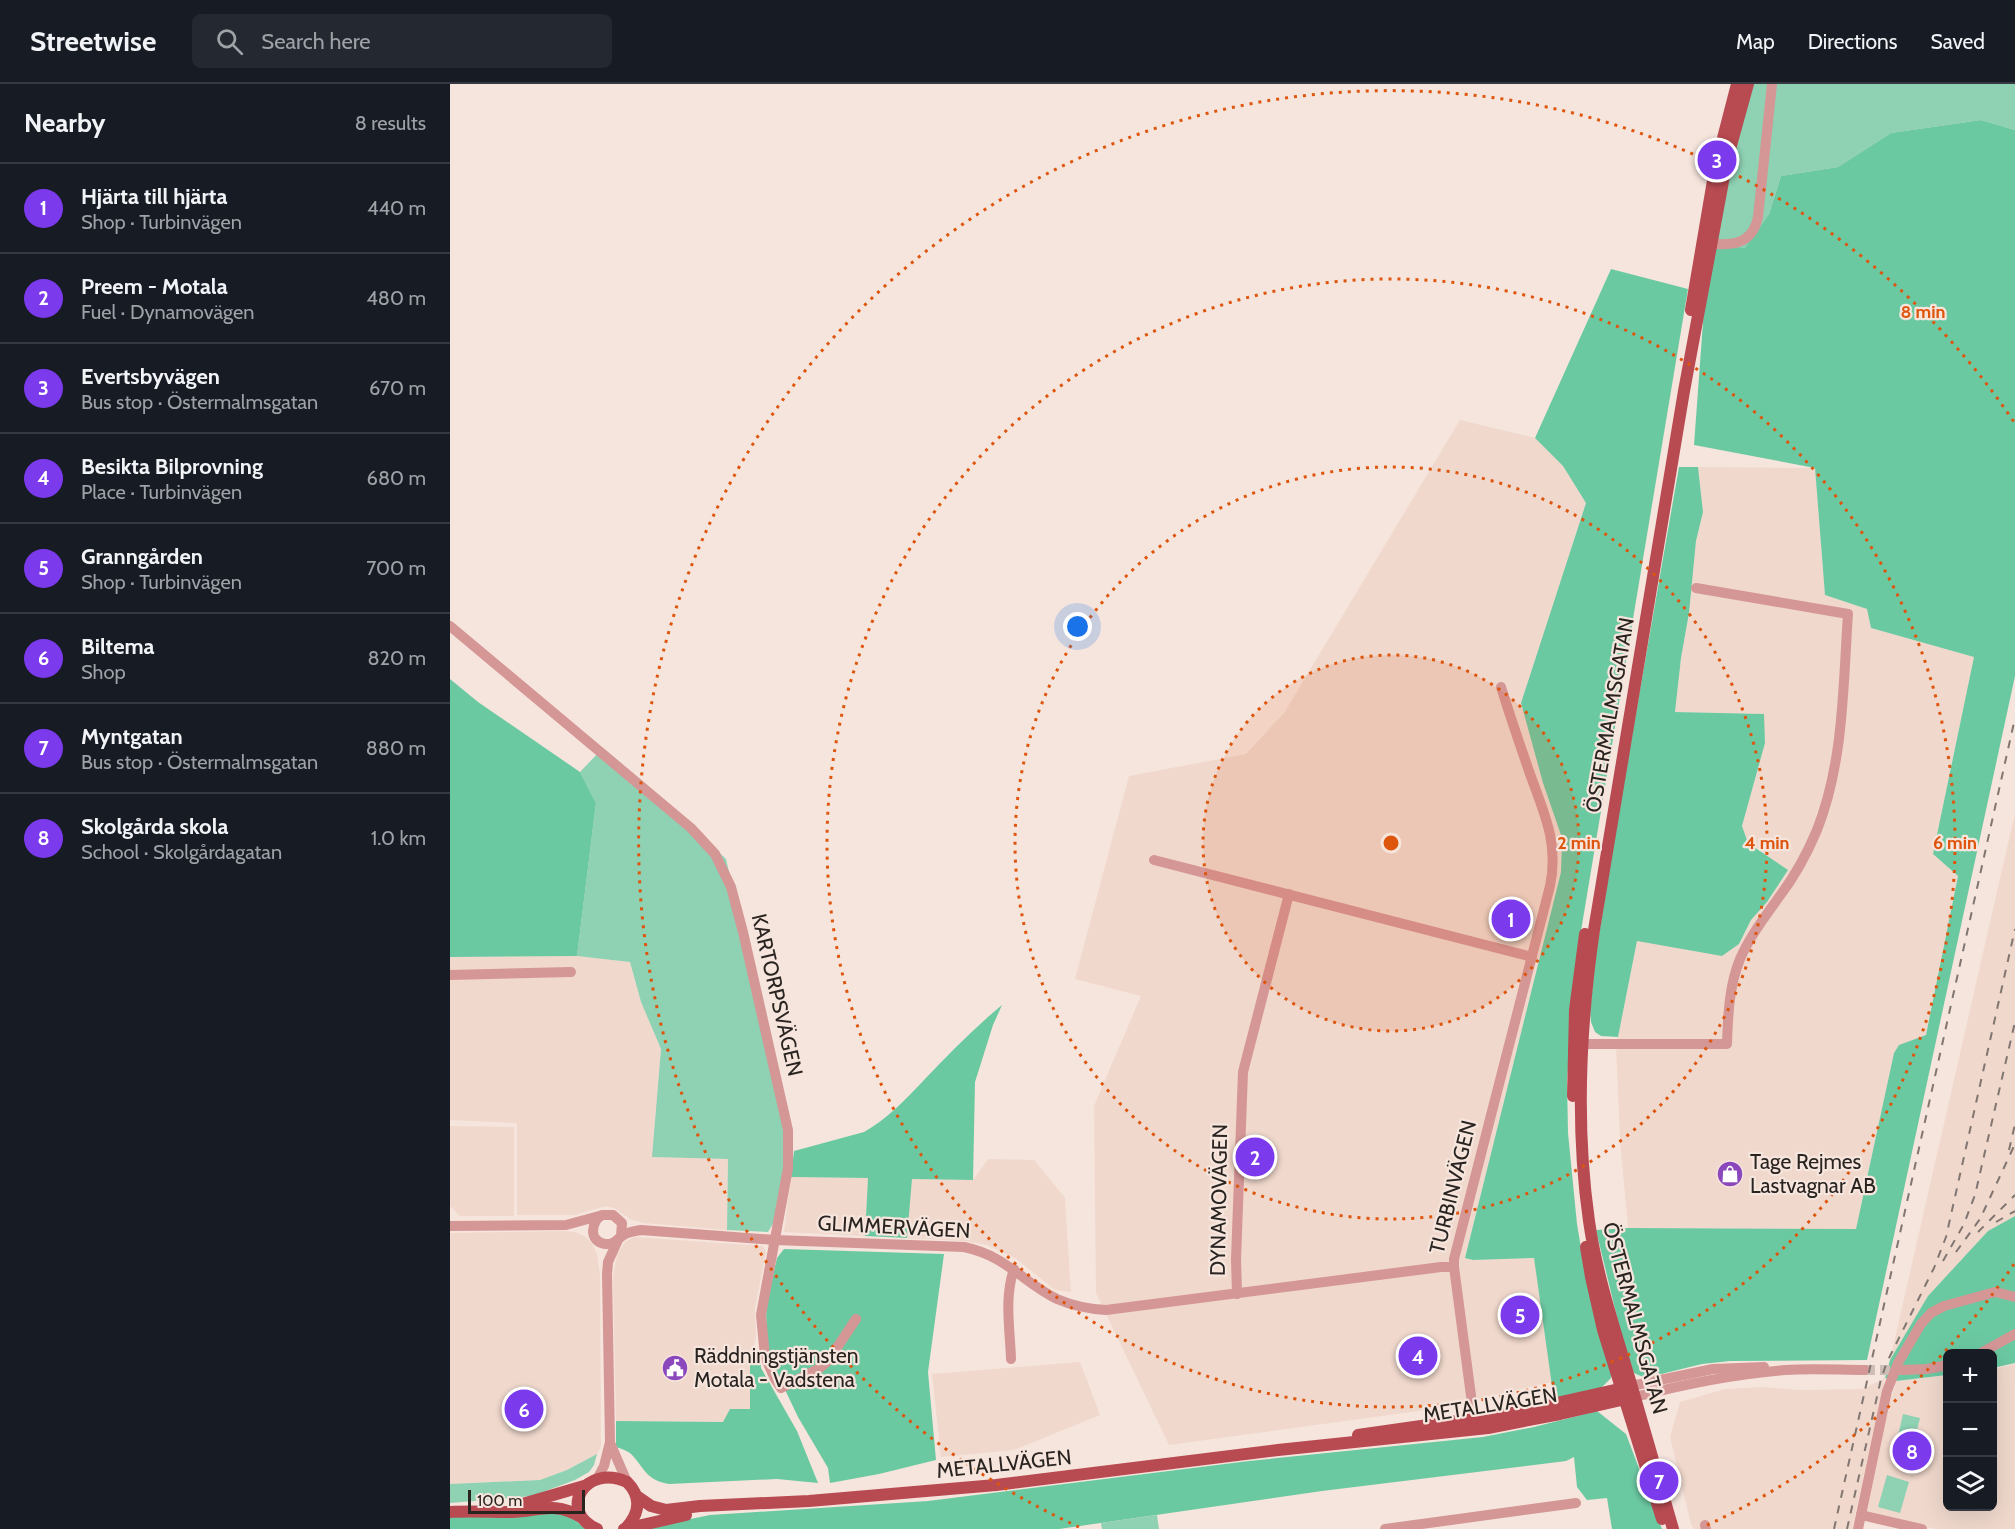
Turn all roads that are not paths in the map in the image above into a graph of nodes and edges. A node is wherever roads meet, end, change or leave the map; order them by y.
1 (1737, 84) edge
2 (1747, 84) edge
3 (1772, 84) edge
4 (1707, 243) junction
5 (1696, 588) dead end
6 (450, 626) edge
7 (1501, 687) dead end
8 (1154, 860) dead end
9 (1289, 894) junction
10 (1532, 957) junction
11 (571, 972) dead end
12 (450, 975) edge
13 (1578, 1044) junction
14 (599, 1216) junction
15 (622, 1223) junction
16 (566, 1225) junction
17 (450, 1226) edge
18 (641, 1230) junction
19 (597, 1238) junction
20 (620, 1238) junction
21 (775, 1240) junction
22 (608, 1262) junction
23 (1454, 1267) junction
24 (1014, 1269) junction
25 (1237, 1294) junction
26 (2015, 1297) edge
27 (856, 1319) dead end
28 (2015, 1334) edge
29 (1987, 1349) edge
30 (1011, 1359) dead end
31 (1943, 1366) edge
32 (1865, 1370) tunnel mouth
33 (1902, 1370) tunnel mouth
34 (1628, 1393) junction
35 (1475, 1424) junction
36 (610, 1442) junction
37 (597, 1479) junction
38 (627, 1482) junction
39 (584, 1486) junction
40 (638, 1497) junction
41 (1576, 1503) dead end
42 (734, 1505) junction
43 (482, 1511) junction
44 (450, 1512) edge
45 (1861, 1515) junction
46 (1480, 1516) junction
47 (581, 1517) junction
48 (597, 1529) edge
49 (625, 1529) edge
50 (1385, 1529) edge
51 (1482, 1529) edge
52 (1665, 1529) edge
53 (1672, 1529) edge
54 (1858, 1529) edge
55 (1922, 1529) edge

1 - 4 main road, ÖSTERMALMSGATAN
2 - 4 main road, ÖSTERMALMSGATAN
3 - 4 street
4 - 13 main road, ÖSTERMALMSGATAN
5 - 13 street
6 - 21 street, KARTORPSVÄGEN
7 - 10 street, TURBINVÄGEN
8 - 9 street
9 - 10 street
9 - 25 street, DYNAMOVÄGEN
10 - 23 street, TURBINVÄGEN
11 - 12 street
13 - 34 main road, ÖSTERMALMSGATAN
14 - 15 street, GLIMMERVÄGEN
14 - 16 street
14 - 19 street
15 - 18 street, GLIMMERVÄGEN
15 - 20 street
16 - 17 street
16 - 19 street
18 - 20 street, GLIMMERVÄGEN
18 - 21 street, GLIMMERVÄGEN
19 - 20 street, GLIMMERVÄGEN
19 - 22 street
20 - 22 street
21 - 24 street, GLIMMERVÄGEN
21 - 27 street, KARTORPSVÄGEN
22 - 36 street
23 - 25 street, DYNAMOVÄGEN
23 - 35 street, TURBINVÄGEN
24 - 25 street, GLIMMERVÄGEN
24 - 30 street
26 - 45 street
28 - 29 street
31 - 33 street
32 - 34 street
34 - 35 main road, METALLVÄGEN
34 - 52 main road, ÖSTERMALMSGATAN
34 - 53 main road, ÖSTERMALMSGATAN
35 - 42 main road, METALLVÄGEN
36 - 37 street
36 - 38 street
37 - 38 main road
37 - 39 main road
38 - 40 main road
39 - 43 main road
39 - 47 main road
40 - 42 main road, METALLVÄGEN
40 - 49 main road
41 - 46 street
42 - 49 main road, METALLVÄGEN
43 - 44 main road
43 - 47 main road
45 - 54 street
45 - 55 street
46 - 50 street
46 - 51 street
47 - 48 main road

